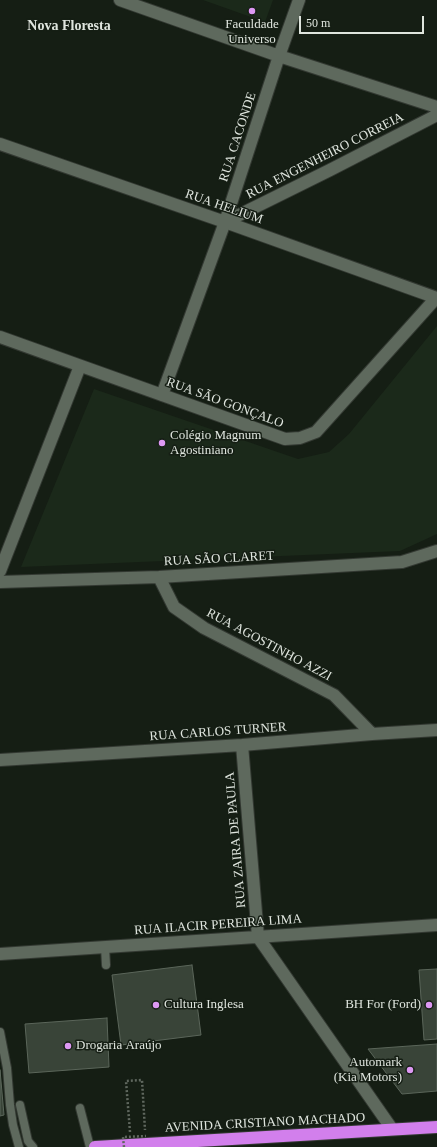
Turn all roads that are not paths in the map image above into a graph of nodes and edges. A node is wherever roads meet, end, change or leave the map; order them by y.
1 (120, 0) edge
2 (299, 0) edge
3 (279, 56) junction
4 (437, 107) edge
5 (437, 115) edge
6 (0, 144) edge
7 (225, 222) junction
8 (437, 298) edge
9 (0, 337) edge
10 (80, 366) junction
11 (162, 395) junction
12 (437, 550) edge
13 (0, 571) edge
14 (159, 576) junction
15 (0, 582) edge
16 (437, 730) edge
17 (372, 734) junction
18 (242, 745) junction
19 (0, 760) edge
20 (437, 925) edge
21 (258, 937) junction
22 (104, 947) junction
23 (0, 954) edge
24 (106, 965) dead end
25 (0, 1032) edge
26 (20, 1105) dead end
27 (80, 1108) dead end
28 (437, 1128) edge
29 (392, 1129) junction
30 (128, 1146) edge
31 (19, 1147) edge
32 (33, 1147) edge
33 (90, 1147) edge
34 (95, 1147) edge

1 - 3 street
2 - 3 street, RUA CACONDE
3 - 4 street
3 - 7 street, RUA CACONDE
5 - 7 street, RUA ENGENHEIRO CORREIA
6 - 7 street, RUA HELIUM
7 - 8 street, RUA HELIUM
7 - 11 street, RUA CACONDE
8 - 11 street, RUA SÃO GONÇALO
9 - 10 street, RUA SÃO GONÇALO
10 - 11 street, RUA SÃO GONÇALO
10 - 13 street
12 - 14 street, RUA SÃO CLARET
14 - 15 street, RUA SÃO CLARET
14 - 17 street, RUA AGOSTINHO AZZI
16 - 17 street, RUA CARLOS TURNER
17 - 18 street, RUA CARLOS TURNER
18 - 19 street, RUA CARLOS TURNER
18 - 21 street, RUA ZAIRA DE PAULA
20 - 21 street, RUA ILACIR PEREIRA LIMA
21 - 22 street, RUA ILACIR PEREIRA LIMA
21 - 29 street
22 - 23 street, RUA ILACIR PEREIRA LIMA
22 - 24 lane
25 - 31 lane
26 - 32 lane
27 - 33 lane
28 - 29 highway, AVENIDA CRISTIANO MACHADO
29 - 30 highway, AVENIDA CRISTIANO MACHADO
30 - 34 highway, AVENIDA CRISTIANO MACHADO

